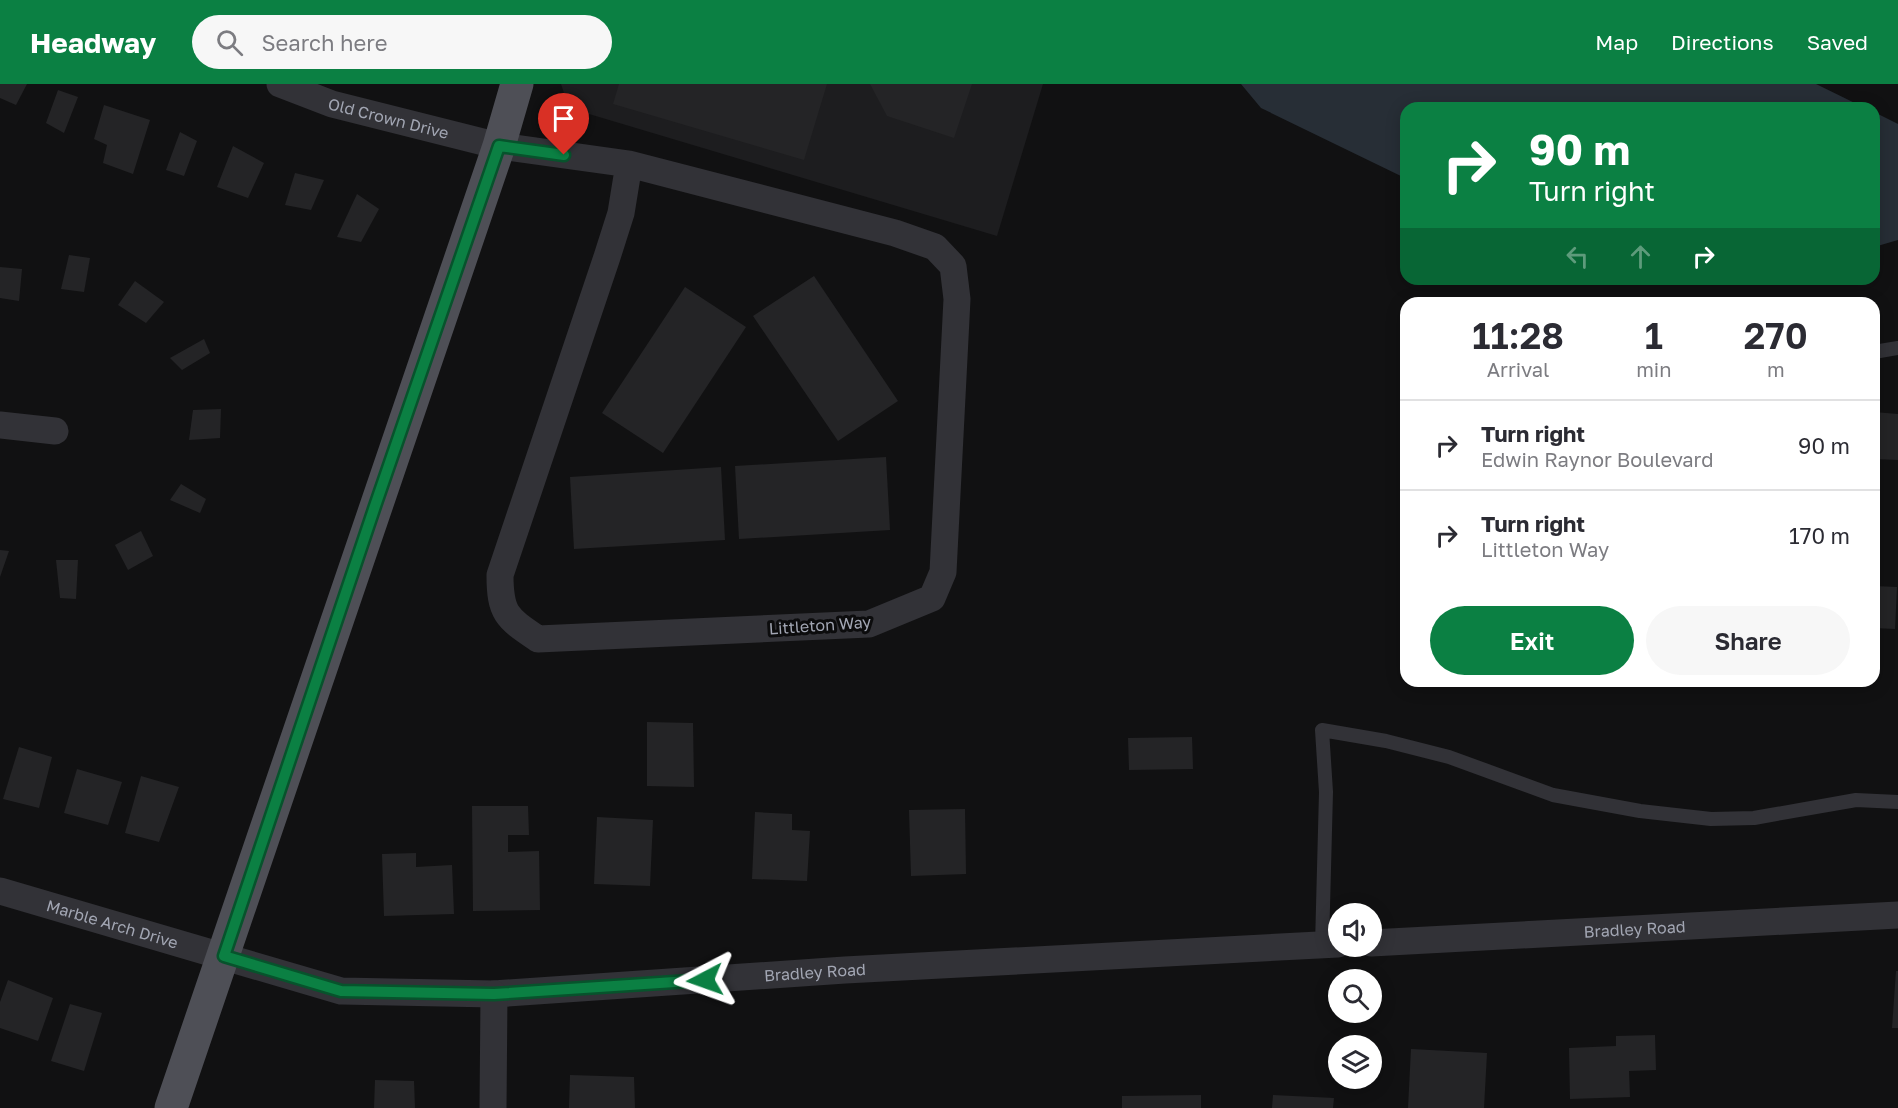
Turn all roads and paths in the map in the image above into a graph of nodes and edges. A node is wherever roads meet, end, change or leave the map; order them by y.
1 (280, 84) edge
2 (517, 84) edge
3 (499, 146) junction
4 (629, 164) junction
5 (1898, 348) edge
6 (1880, 351) edge
7 (0, 425) edge
8 (55, 431) dead end
9 (1898, 802) edge
10 (0, 891) edge
11 (1329, 903) edge
12 (1898, 915) edge
13 (1382, 942) edge
14 (1328, 945) edge
15 (224, 956) junction
16 (494, 994) junction
17 (171, 1108) edge
18 (493, 1108) edge

1 - 3 street, Old Crown Drive
2 - 3 main road
3 - 4 street, Littleton Way
3 - 15 main road
4 - 4 street, Littleton Way
5 - 6 lane
7 - 8 street
9 - 11 lane
10 - 15 street, Marble Arch Drive
12 - 13 street, Bradley Road
14 - 16 street, Bradley Road
15 - 16 street, Bradley Road
15 - 17 main road
16 - 18 street

